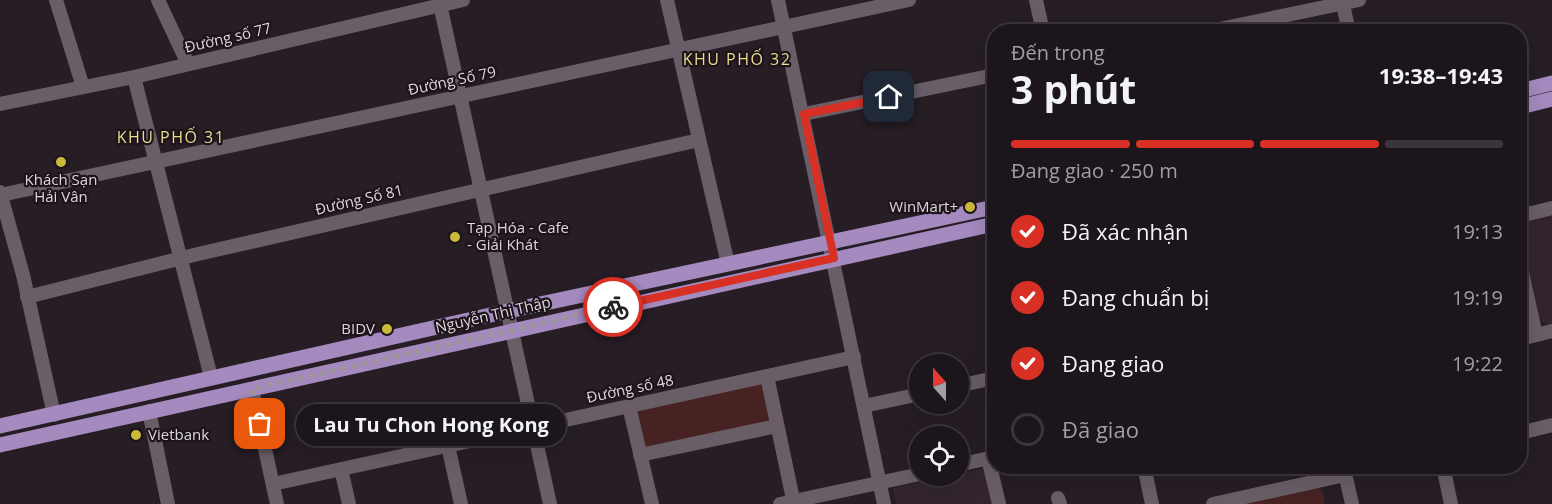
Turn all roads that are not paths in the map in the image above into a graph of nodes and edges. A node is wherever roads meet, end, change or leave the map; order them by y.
1 (56, 0) edge
2 (158, 0) edge
3 (463, 0) edge
4 (668, 0) edge
5 (778, 0) edge
6 (909, 0) edge
7 (1036, 0) edge
8 (1359, 0) edge
9 (1342, 2) edge
10 (440, 3) edge
11 (1041, 24) edge
12 (1242, 24) edge
13 (1347, 24) edge
14 (784, 27) junction
15 (679, 50) junction
16 (188, 64) junction
17 (134, 76) junction
18 (987, 76) edge
19 (1552, 83) edge
20 (83, 87) junction
21 (1527, 90) edge
22 (459, 96) junction
23 (1552, 99) edge
24 (0, 104) edge
25 (1527, 105) edge
26 (804, 114) junction
27 (699, 140) junction
28 (156, 163) junction
29 (480, 190) junction
30 (0, 194) edge
31 (987, 208) edge
32 (1552, 208) edge
33 (1527, 214) edge
34 (987, 225) edge
35 (831, 241) junction
36 (181, 258) junction
37 (834, 258) junction
38 (728, 264) junction
39 (1527, 295) edge
40 (27, 297) junction
41 (508, 311) junction
42 (512, 329) junction
43 (1552, 331) edge
44 (1536, 335) junction
45 (1527, 337) edge
46 (854, 357) junction
47 (767, 376) junction
48 (211, 377) junction
49 (987, 380) edge
50 (969, 384) edge
51 (252, 389) junction
52 (909, 396) edge
53 (629, 406) junction
54 (864, 406) junction
55 (149, 411) junction
56 (54, 415) junction
57 (1552, 424) edge
58 (0, 426) edge
59 (777, 426) junction
60 (533, 427) junction
61 (1527, 432) edge
62 (0, 445) edge
63 (448, 446) junction
64 (640, 455) junction
65 (987, 459) edge
66 (969, 463) edge
67 (341, 469) junction
68 (994, 474) edge
69 (1146, 474) edge
70 (1332, 474) edge
71 (1345, 474) edge
72 (1445, 474) edge
73 (909, 476) edge
74 (879, 483) junction
75 (273, 484) junction
76 (789, 503) edge
77 (168, 504) edge
78 (277, 504) edge
79 (349, 504) edge
80 (461, 504) edge
81 (550, 504) edge
82 (652, 504) edge
83 (884, 504) edge
84 (999, 504) edge
85 (1152, 504) edge
86 (1213, 504) edge
87 (1352, 504) edge
88 (1451, 504) edge

1 - 20 street
2 - 16 street
3 - 10 street, Đường số 77
4 - 15 street
5 - 14 street
6 - 14 street, Đường Số 79
7 - 11 street
8 - 9 street
9 - 12 street
9 - 13 street
10 - 16 street, Đường số 77
10 - 22 street
14 - 15 street, Đường Số 79
14 - 26 street
15 - 22 street, Đường Số 79
15 - 27 street
16 - 17 street, Đường số 77
17 - 20 street, Đường số 77
17 - 28 street
18 - 26 street
19 - 21 main road
20 - 24 street, Đường số 77
22 - 28 street, Đường Số 79
22 - 29 street
23 - 25 main road
26 - 35 street
27 - 29 street, Đường Số 81
27 - 38 street
28 - 30 street, Đường Số 79
28 - 36 street
29 - 36 street, Đường Số 81
29 - 41 street
30 - 40 street
31 - 35 main road, Nguyễn Thị Thập
32 - 33 street
34 - 37 main road, Nguyễn Thị Thập
35 - 37 street
35 - 38 main road, Nguyễn Thị Thập
36 - 40 street, Đường Số 81
36 - 48 street
37 - 42 main road, Nguyễn Thị Thập
37 - 46 street
38 - 41 main road, Nguyễn Thị Thập
39 - 44 street
40 - 56 street
41 - 42 street
41 - 48 main road, Nguyễn Thị Thập
42 - 51 main road, Nguyễn Thị Thập
42 - 60 street
43 - 44 street
44 - 45 street
46 - 47 street, Đường số 48
46 - 54 street
47 - 53 street, Đường số 48
47 - 59 street
48 - 56 main road, Nguyễn Thị Thập
49 - 50 street
51 - 55 main road, Nguyễn Thị Thập
51 - 75 street
52 - 54 street
53 - 60 street, Đường số 48
53 - 64 street
54 - 74 street
55 - 62 main road, Nguyễn Thị Thập
55 - 77 street
56 - 58 main road, Nguyễn Thị Thập
57 - 61 street
59 - 64 street
59 - 76 street
60 - 63 street, Đường số 48
60 - 81 street
63 - 67 street, Đường số 48
63 - 80 street
64 - 82 street
65 - 66 street
67 - 75 street, Đường số 48
67 - 79 street
68 - 84 street
69 - 85 street
70 - 86 street
71 - 87 street
72 - 88 street
73 - 74 street
74 - 76 street
74 - 83 street
75 - 78 street

